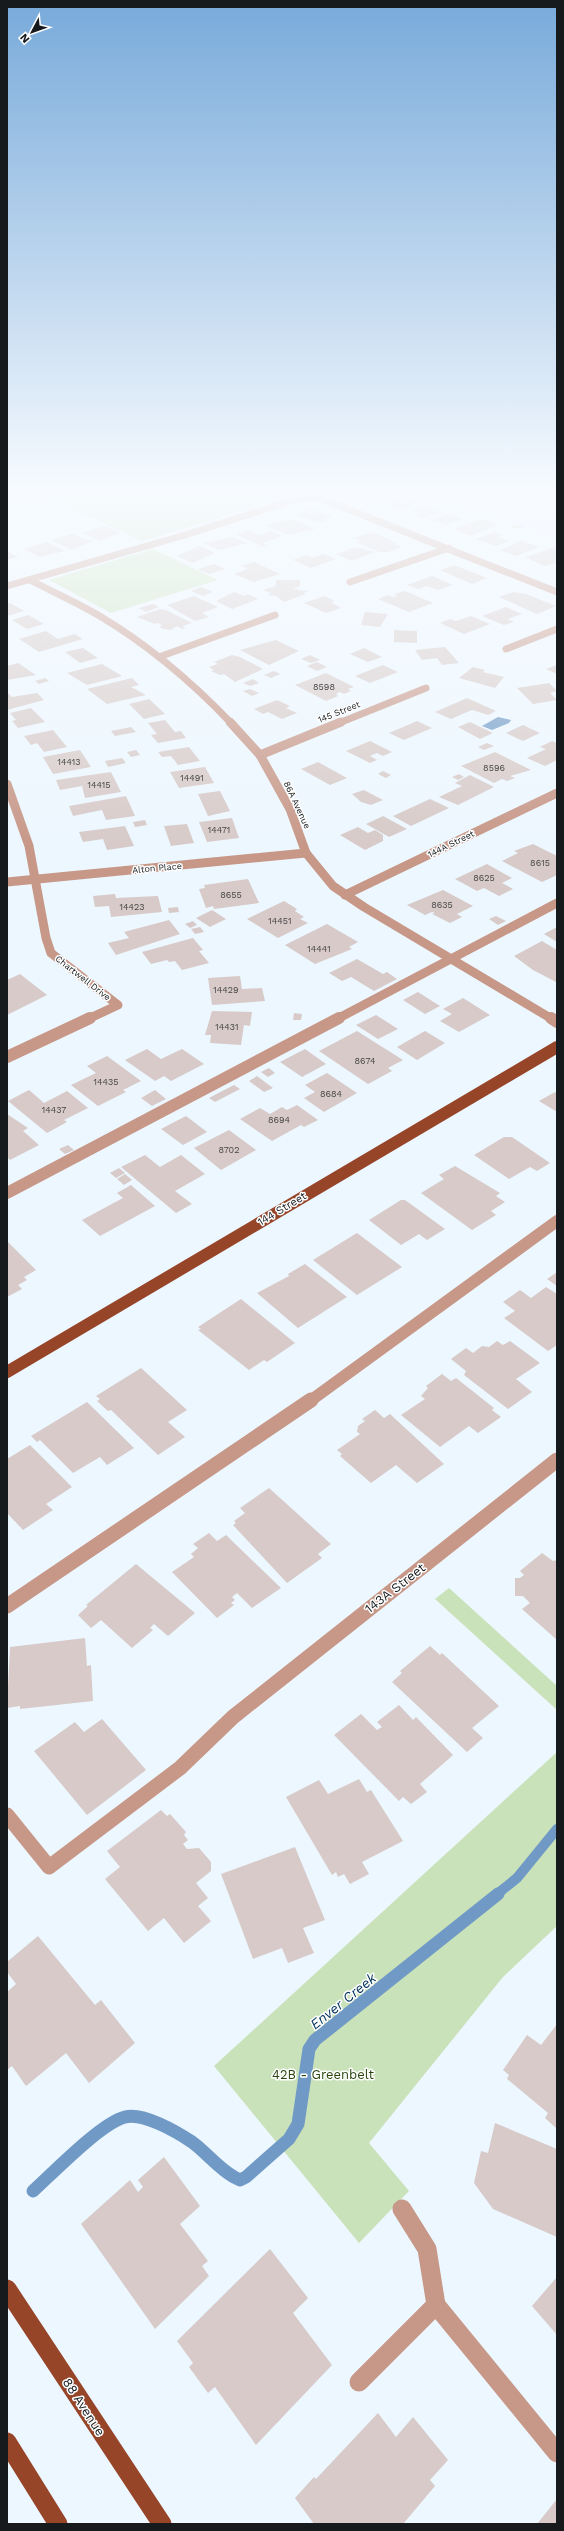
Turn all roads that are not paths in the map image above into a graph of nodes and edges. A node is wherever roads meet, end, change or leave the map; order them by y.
1 (92, 612) edge
2 (275, 615) dead end
3 (557, 629) edge
4 (506, 649) dead end
5 (159, 657) junction
6 (426, 688) dead end
7 (260, 755) junction
8 (7, 784) edge
9 (557, 793) edge
10 (306, 853) junction
11 (35, 879) junction
12 (7, 882) edge
13 (345, 895) junction
14 (557, 903) edge
15 (452, 960) junction
16 (557, 1022) edge
17 (557, 1047) edge
18 (7, 1057) edge
19 (7, 1193) edge
20 (557, 1221) edge
21 (7, 1372) edge
22 (557, 1460) edge
23 (7, 1606) edge
24 (7, 1815) edge
25 (402, 2209) dead end
26 (7, 2289) edge
27 (436, 2305) junction
28 (360, 2382) dead end
29 (7, 2442) edge
30 (557, 2453) edge
31 (58, 2524) edge
32 (162, 2524) edge

1 - 5 street, 86A Avenue
2 - 5 street
3 - 4 street
5 - 7 street, 86A Avenue
6 - 7 street, 145 Street
7 - 10 street, 86A Avenue
8 - 11 street, Chartwell Drive
9 - 13 street, 144A Street
10 - 11 street, Alton Place
10 - 13 street, 86A Avenue
11 - 12 street, Alton Place
11 - 18 street, Chartwell Drive
13 - 15 street, 86A Avenue
14 - 15 street
15 - 16 street, 86A Avenue
15 - 19 street
17 - 21 main road, 144 Street
20 - 23 street
22 - 24 street, 143A Street
25 - 27 street
26 - 32 main road, 88 Avenue
27 - 28 street
27 - 30 street
29 - 31 main road

